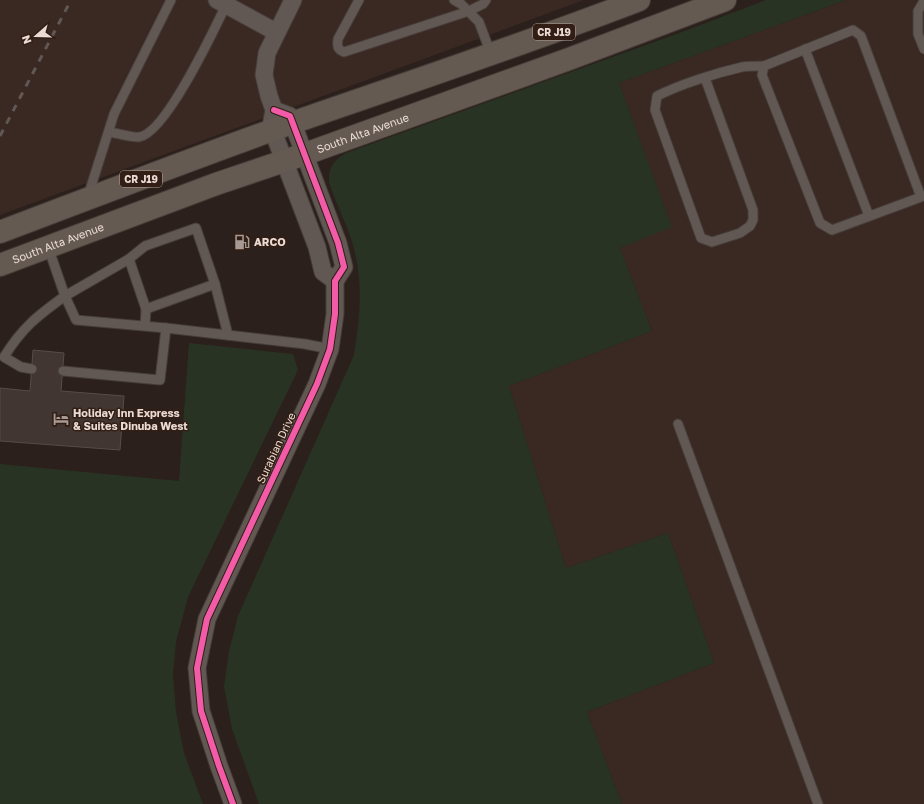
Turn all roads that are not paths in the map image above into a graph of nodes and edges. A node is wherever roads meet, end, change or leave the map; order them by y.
1 (171, 0) edge
2 (293, 0) edge
3 (359, 0) edge
4 (454, 0) edge
5 (486, 0) edge
6 (639, 0) edge
7 (725, 0) edge
8 (924, 1) edge
9 (222, 3) edge
10 (469, 11) junction
11 (276, 32) junction
12 (924, 49) edge
13 (806, 50) junction
14 (491, 54) junction
15 (764, 66) junction
16 (705, 78) junction
17 (280, 121) junction
18 (109, 132) junction
19 (305, 154) junction
20 (284, 160) junction
21 (923, 196) edge
22 (87, 199) junction
23 (869, 216) junction
24 (0, 232) edge
25 (48, 247) junction
26 (130, 260) junction
27 (0, 265) edge
28 (335, 281) junction
29 (215, 284) junction
30 (65, 296) junction
31 (146, 309) junction
32 (145, 326) junction
33 (166, 328) junction
34 (228, 335) junction
35 (330, 348) junction
36 (32, 369) dead end
37 (63, 371) dead end
38 (678, 424) dead end
39 (233, 804) edge
40 (818, 804) edge

1 - 18 lane
2 - 11 street
3 - 10 lane
4 - 10 lane
5 - 10 lane
6 - 14 main road, CR J19
7 - 19 main road, South Alta Avenue / CR J19
8 - 12 lane
9 - 11 street
9 - 18 lane
10 - 14 lane
11 - 17 street
13 - 15 lane
13 - 21 lane
13 - 23 lane
14 - 17 main road, CR J19
15 - 16 lane
15 - 23 lane
16 - 16 lane
17 - 19 street, Surabian Drive
17 - 20 street
17 - 22 main road, CR J19
18 - 22 lane
19 - 20 main road, South Alta Avenue / CR J19
19 - 28 street, Surabian Drive
20 - 25 main road, South Alta Avenue / CR J19
20 - 28 street
21 - 23 lane
22 - 24 main road, CR J19
25 - 27 main road, South Alta Avenue / CR J19
25 - 30 lane
26 - 29 lane
26 - 30 lane
26 - 31 lane
28 - 35 street, Surabian Drive
29 - 31 lane
29 - 34 lane
30 - 32 lane
30 - 36 lane
31 - 32 lane
32 - 33 lane
33 - 34 lane
33 - 37 lane
34 - 35 lane
35 - 39 street, Surabian Drive
38 - 40 lane

